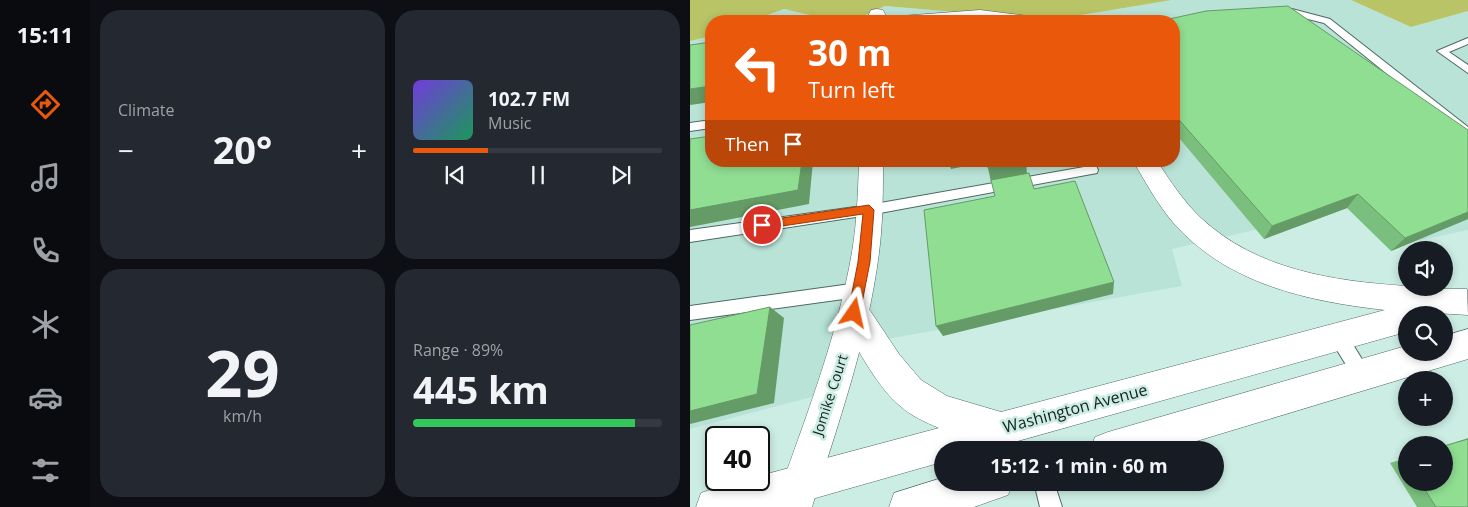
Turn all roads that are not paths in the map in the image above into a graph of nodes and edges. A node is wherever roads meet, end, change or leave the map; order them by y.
1 (1272, 14) edge
2 (1468, 41) edge
3 (1468, 70) edge
4 (705, 125) edge
5 (690, 127) edge
6 (1468, 133) edge
7 (871, 167) edge
8 (1085, 167) edge
9 (1148, 167) edge
10 (869, 210) junction
11 (690, 236) edge
12 (1468, 301) edge
13 (856, 302) junction
14 (1450, 306) edge
15 (690, 313) edge
16 (1398, 320) edge
17 (1338, 336) junction
18 (1468, 344) edge
19 (1453, 348) edge
20 (1408, 361) edge
21 (1362, 375) junction
22 (999, 428) junction
23 (1138, 441) edge
24 (964, 491) edge
25 (1047, 491) edge
26 (797, 495) edge
27 (715, 507) edge
28 (908, 507) edge
29 (1051, 507) edge

1 - 6 lane
2 - 3 lane
4 - 5 lane
7 - 10 main road, Jomike Court
8 - 10 lane
9 - 12 main road
10 - 11 lane
10 - 13 main road, Jomike Court
12 - 14 main road
13 - 15 lane
13 - 22 main road
13 - 26 main road, Jomike Court
16 - 17 main road, Washington Avenue
17 - 21 lane
17 - 22 main road, Washington Avenue
18 - 19 main road
20 - 21 main road
21 - 23 main road
22 - 26 main road, Washington Avenue
24 - 28 main road
25 - 29 lane
26 - 27 main road, Washington Avenue

